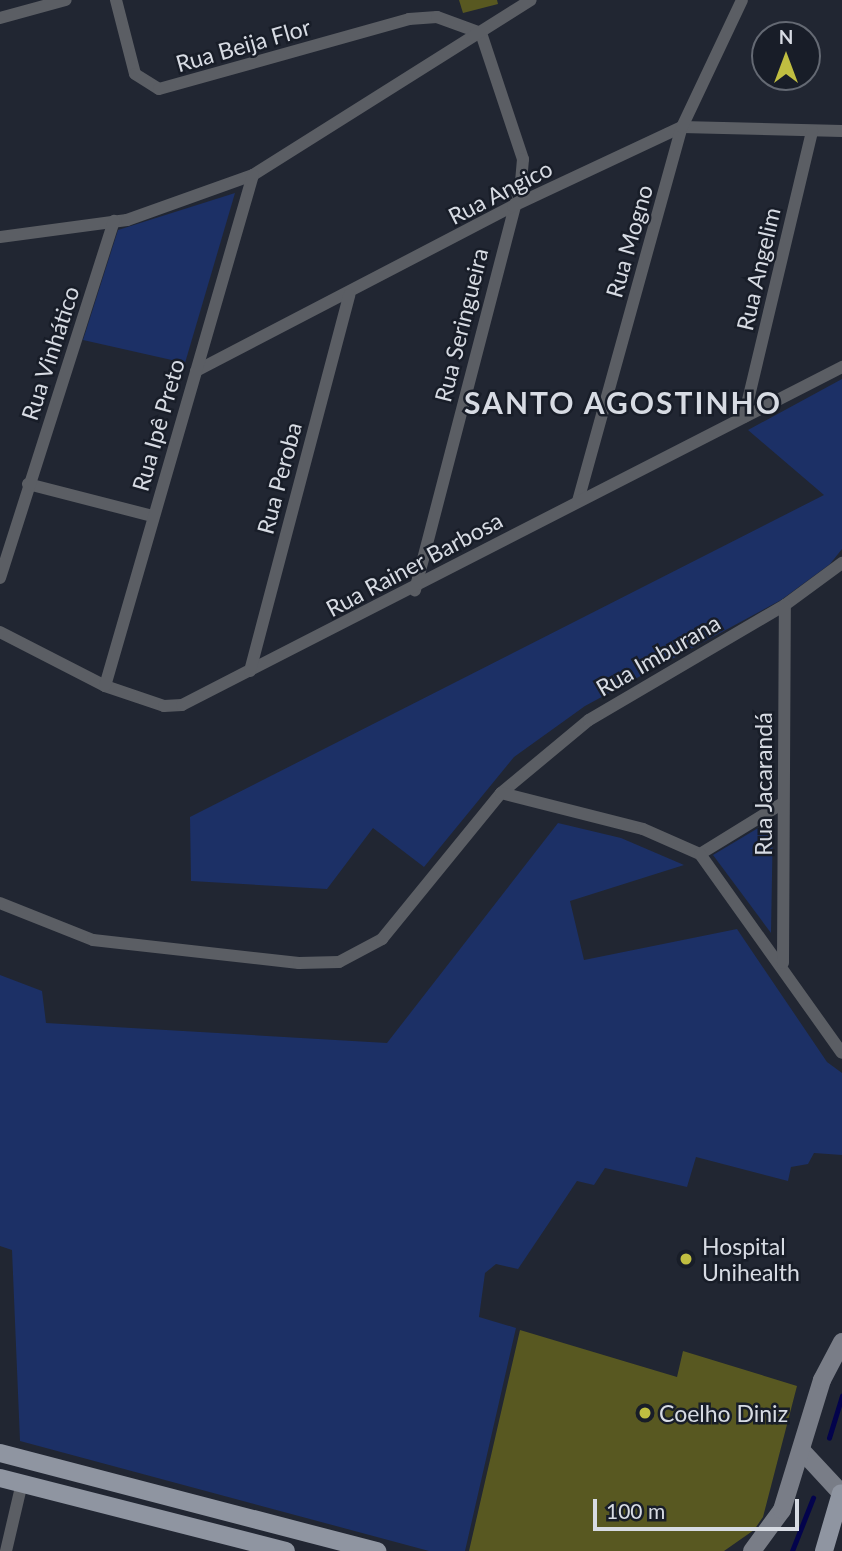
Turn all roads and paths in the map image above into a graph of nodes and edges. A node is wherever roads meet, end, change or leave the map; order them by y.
1 (66, 0) edge
2 (116, 0) edge
3 (531, 0) edge
4 (742, 0) edge
5 (0, 18) edge
6 (481, 33) junction
7 (682, 127) junction
8 (812, 131) junction
9 (842, 131) edge
10 (253, 175) junction
11 (513, 206) junction
12 (114, 222) junction
13 (0, 237) edge
14 (349, 295) junction
15 (842, 367) edge
16 (196, 371) junction
17 (744, 417) junction
18 (28, 484) junction
19 (578, 501) junction
20 (153, 516) junction
21 (842, 563) edge
22 (0, 578) edge
23 (415, 590) junction
24 (785, 605) junction
25 (0, 632) edge
26 (250, 671) junction
27 (105, 686) junction
28 (501, 793) junction
29 (783, 803) junction
30 (700, 854) junction
31 (0, 903) edge
32 (783, 963) junction
33 (842, 1053) edge
34 (842, 1342) edge
35 (803, 1452) junction
36 (0, 1454) edge
37 (0, 1478) edge
38 (22, 1483) junction
39 (841, 1490) edge
40 (6, 1551) edge
41 (286, 1551) edge
42 (377, 1551) edge
43 (752, 1551) edge
44 (815, 1551) edge
45 (824, 1551) edge

1 - 5 street
2 - 6 street, Rua Beija Flor
3 - 6 street
4 - 7 street, Rua Mogno
6 - 10 street
6 - 11 street, Rua Seringueira
7 - 8 street, Rua Angico
7 - 11 street, Rua Angico
7 - 19 street, Rua Mogno
8 - 9 street, Rua Angico
8 - 17 street, Rua Angelim
10 - 12 street
10 - 16 street, Rua Ipê Preto
11 - 14 street, Rua Angico
11 - 23 street, Rua Seringueira
12 - 13 street
12 - 18 street, Rua Vinhático
14 - 16 street, Rua Angico
14 - 26 street, Rua Peroba
15 - 17 street, Rua Rainer Barbosa
16 - 20 street, Rua Ipê Preto
17 - 19 street, Rua Rainer Barbosa
18 - 20 street
18 - 22 street, Rua Vinhático
19 - 23 street, Rua Rainer Barbosa
20 - 27 street, Rua Ipê Preto
21 - 24 street, Rua Imburana
23 - 26 street, Rua Rainer Barbosa
24 - 28 street, Rua Imburana
24 - 29 street, Rua Jacarandá
25 - 27 street, Rua Rainer Barbosa
26 - 27 street, Rua Rainer Barbosa
28 - 30 street
28 - 31 street, Rua Imburana
29 - 30 street
29 - 32 street, Rua Jacarandá
30 - 32 street
32 - 33 street
34 - 35 main road
35 - 39 main road
35 - 43 main road
36 - 42 main road
37 - 38 main road
38 - 40 street
38 - 41 main road
39 - 44 main road
39 - 45 main road

